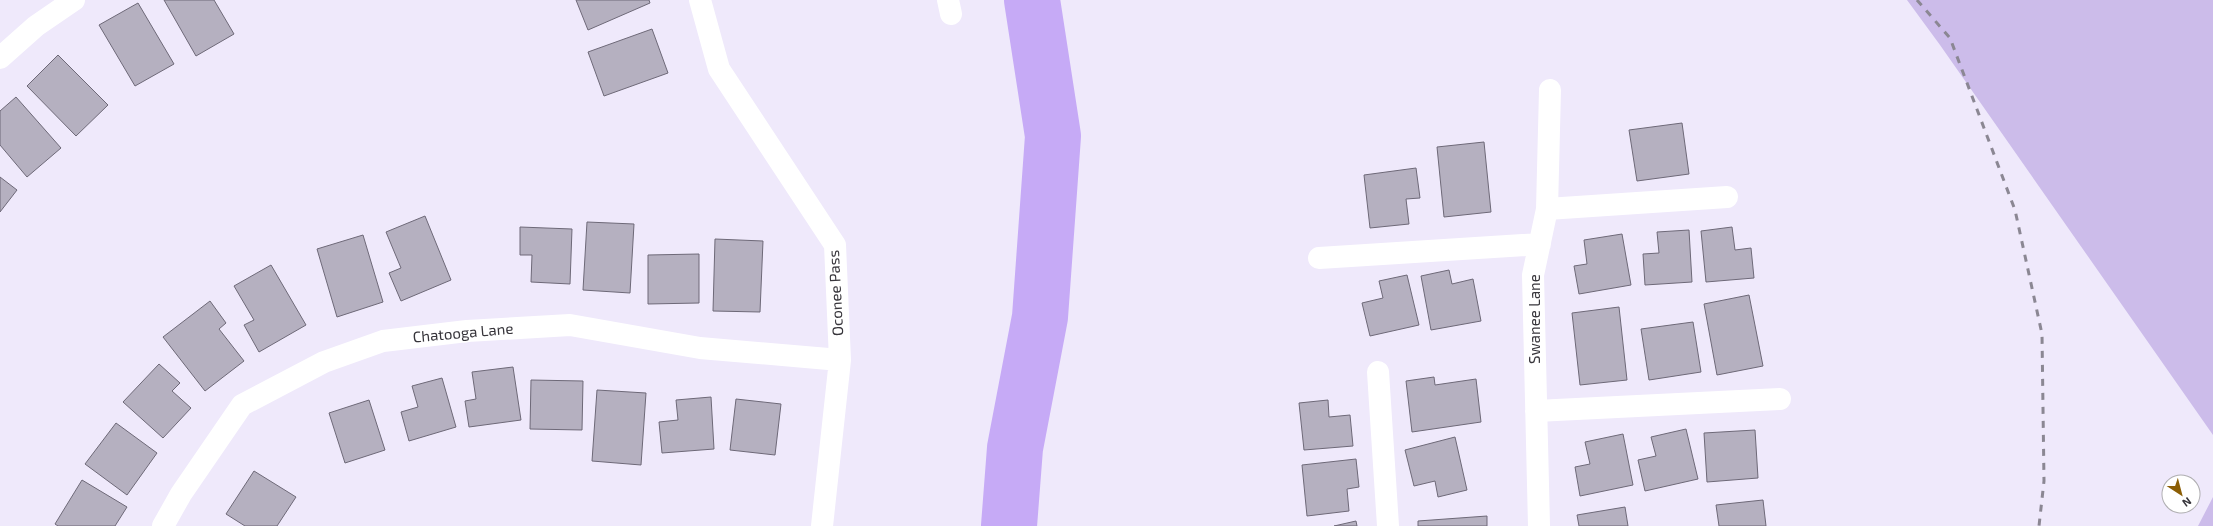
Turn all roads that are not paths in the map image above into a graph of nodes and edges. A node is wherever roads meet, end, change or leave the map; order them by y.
1 (74, 0) edge
2 (700, 0) edge
3 (0, 58) edge
4 (1550, 90) dead end
5 (1727, 197) dead end
6 (1547, 209) junction
7 (1540, 244) junction
8 (1319, 258) dead end
9 (840, 360) junction
10 (1378, 372) dead end
11 (1780, 399) dead end
12 (1536, 411) junction
13 (163, 526) edge
14 (822, 526) edge
15 (1388, 526) edge
16 (1539, 526) edge

1 - 3 street
2 - 9 street, Oconee Pass
4 - 6 street, Swanee Lane
5 - 6 street
6 - 7 street, Swanee Lane
7 - 8 street
7 - 12 street, Swanee Lane
9 - 13 street, Chatooga Lane
9 - 14 street, Oconee Pass
10 - 15 street
11 - 12 street
12 - 16 street, Swanee Lane

